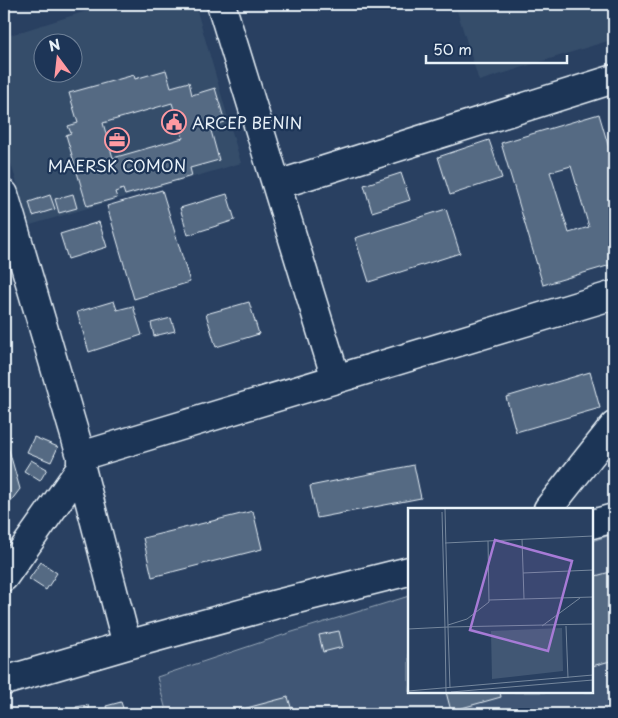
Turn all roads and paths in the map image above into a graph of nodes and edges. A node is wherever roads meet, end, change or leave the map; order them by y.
1 (221, 4) edge
2 (614, 79) edge
3 (277, 185) junction
4 (4, 194) edge
5 (614, 295) edge
6 (336, 379) junction
7 (614, 426) edge
8 (81, 462) junction
9 (549, 508) edge
10 (614, 518) edge
11 (593, 524) edge
12 (408, 571) edge
13 (4, 577) edge
14 (127, 645) junction
15 (4, 681) edge

1 - 3 street
2 - 3 street
3 - 6 street
4 - 8 street
5 - 6 street
6 - 8 street
7 - 9 street
8 - 13 street
8 - 14 street
10 - 11 street
12 - 14 street
14 - 15 street

